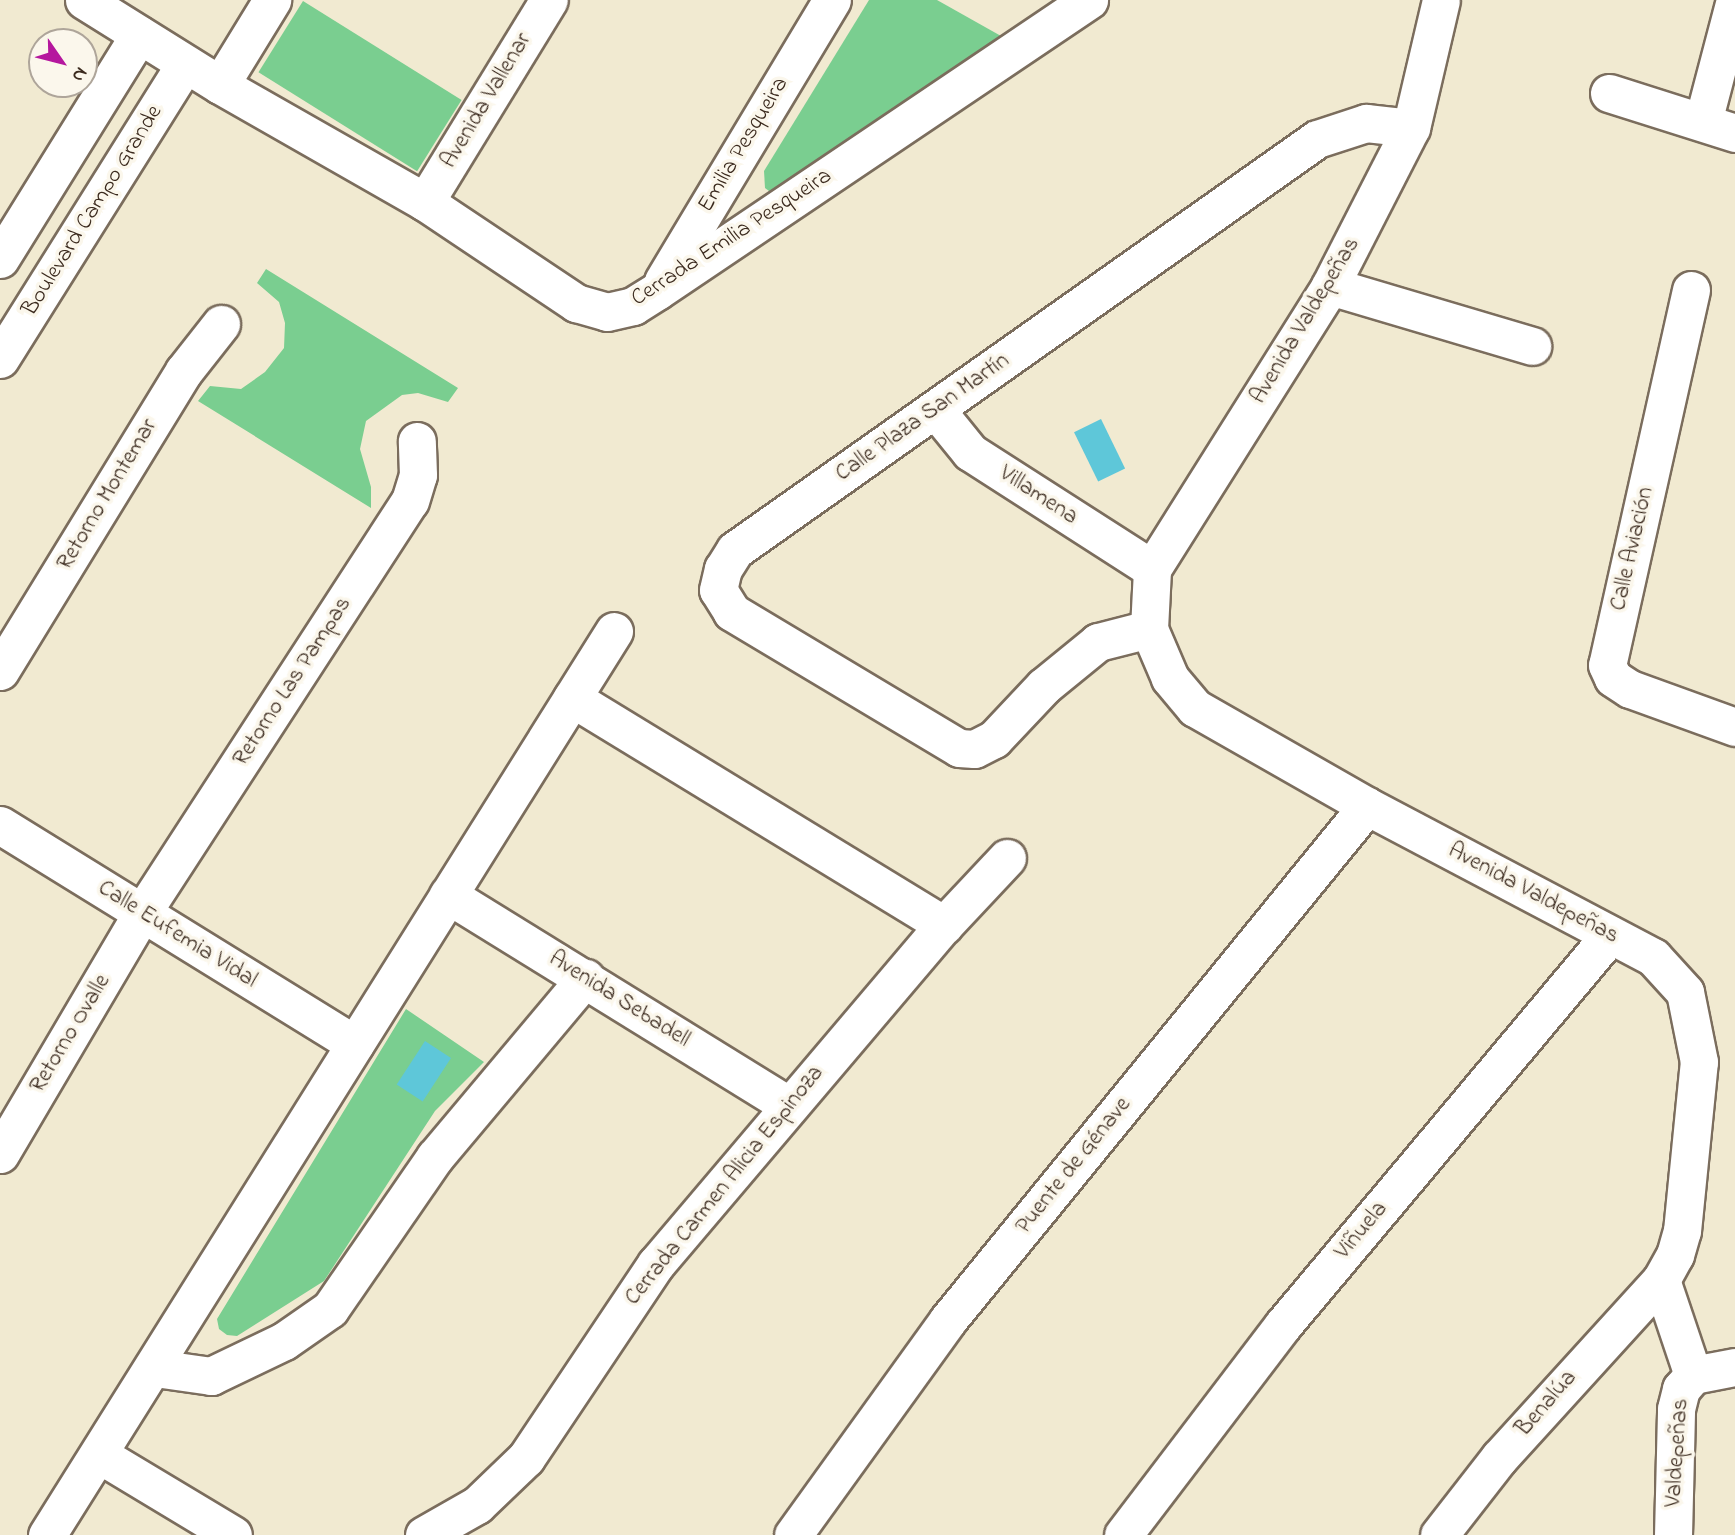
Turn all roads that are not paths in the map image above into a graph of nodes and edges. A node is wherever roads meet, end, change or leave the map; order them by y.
1 (84, 0) edge
2 (272, 0) edge
3 (549, 0) edge
4 (832, 0) edge
5 (1089, 0) edge
6 (1441, 0) edge
7 (1735, 0) edge
8 (139, 35) junction
9 (186, 64) junction
10 (220, 85) junction
11 (1609, 93) dead end
12 (1721, 127) edge
13 (1411, 128) junction
14 (425, 202) junction
15 (0, 259) edge
16 (1329, 286) junction
17 (1691, 290) dead end
18 (657, 291) junction
19 (221, 324) dead end
20 (1532, 346) dead end
21 (0, 359) edge
22 (936, 410) junction
23 (418, 441) dead end
24 (1152, 569) junction
25 (1149, 629) junction
26 (614, 631) dead end
27 (0, 671) edge
28 (572, 698) junction
29 (1735, 727) edge
30 (1367, 806) junction
31 (0, 825) edge
32 (1007, 858) dead end
33 (448, 895) junction
34 (142, 913) junction
35 (944, 925) junction
36 (1610, 935) junction
37 (585, 978) junction
38 (355, 1044) junction
39 (789, 1106) junction
40 (0, 1154) edge
41 (1661, 1280) junction
42 (1735, 1367) edge
43 (155, 1368) junction
44 (1693, 1375) junction
45 (100, 1455) junction
46 (803, 1532) edge
47 (47, 1535) edge
48 (233, 1535) edge
49 (424, 1535) edge
50 (1123, 1535) edge
51 (1439, 1535) edge
52 (1673, 1535) edge

1 - 8 street, Cerrada Emilia Pesqueira
2 - 10 street
3 - 14 street, Avenida Vallenar
4 - 18 street, Emilia Pesqueira
5 - 18 street, Cerrada Emilia Pesqueira
6 - 13 street, Avenida Valdepeñas
7 - 12 street
8 - 9 street, Cerrada Emilia Pesqueira
8 - 15 street
9 - 10 street, Cerrada Emilia Pesqueira
9 - 21 street, Boulevard Campo Grande
10 - 14 street, Cerrada Emilia Pesqueira
11 - 12 street
13 - 16 street, Avenida Valdepeñas
13 - 22 street, Calle Plaza San Martín
14 - 18 street, Cerrada Emilia Pesqueira
16 - 20 street
16 - 24 street, Avenida Valdepeñas
17 - 29 street, Calle Aviación
19 - 27 street, Retorno Montemar
22 - 24 street, Villamena
22 - 25 street, Calle Plaza San Martín
23 - 34 street, Retorno Las Pampas
24 - 25 street, Avenida Valdepeñas
25 - 30 street, Avenida Valdepeñas
26 - 28 street
28 - 33 street
28 - 35 street
30 - 36 street, Avenida Valdepeñas
30 - 46 street, Puente de Génave
31 - 34 street, Calle Eufemia Vidal
32 - 35 street, Cerrada Carmen Alicia Espinoza
33 - 37 street, Avenida Sebadell
33 - 38 street
34 - 38 street, Calle Eufemia Vidal
34 - 40 street, Retorno Ovalle
35 - 39 street, Cerrada Carmen Alicia Espinoza
36 - 41 street, Avenida Valdepeñas
36 - 50 street, Viñuela
37 - 39 street, Avenida Sebadell
37 - 43 street
38 - 43 street
39 - 49 street, Cerrada Carmen Alicia Espinoza
41 - 44 street
41 - 51 street, Benalúa
42 - 44 street
43 - 45 street
44 - 52 street, Valdepeñas
45 - 47 street
45 - 48 street

